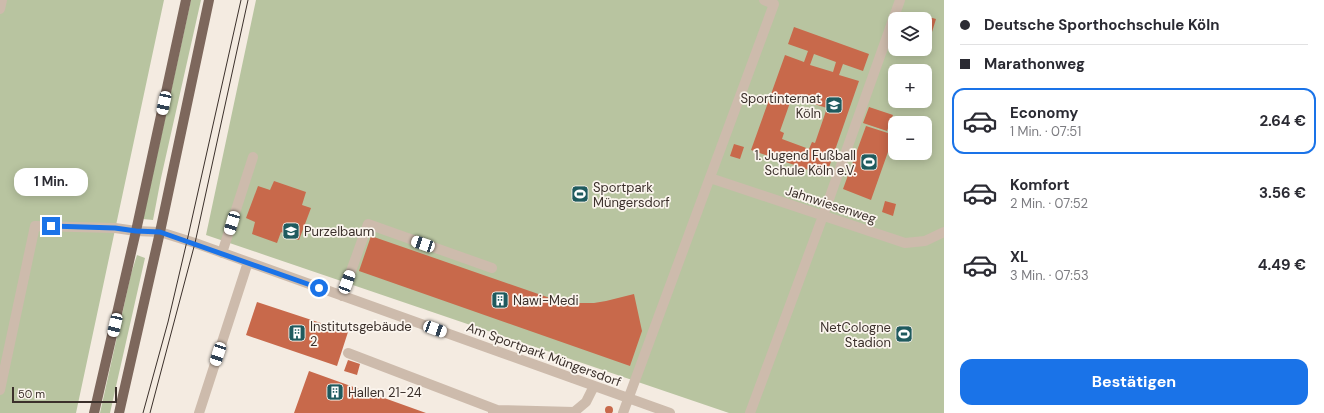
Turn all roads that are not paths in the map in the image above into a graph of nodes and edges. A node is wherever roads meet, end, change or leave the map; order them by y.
1 (2, 0) edge
2 (186, 0) edge
3 (209, 0) edge
4 (764, 0) edge
5 (900, 0) edge
6 (0, 9) edge
7 (253, 157) dead end
8 (710, 178) junction
9 (823, 216) junction
10 (136, 231) junction
11 (160, 232) junction
12 (944, 232) edge
13 (222, 253) junction
14 (248, 262) junction
15 (492, 268) dead end
16 (337, 294) junction
17 (348, 353) dead end
18 (594, 386) junction
19 (0, 390) edge
20 (628, 398) junction
21 (495, 412) edge
22 (94, 413) edge
23 (119, 413) edge
24 (199, 413) edge
25 (623, 413) edge
26 (670, 413) edge
27 (750, 413) edge

1 - 6 street
2 - 10 main road
3 - 11 main road
4 - 8 street
5 - 9 street
7 - 13 street
8 - 9 street, Jahnwiesenweg
8 - 20 street
9 - 12 street, Jahnwiesenweg
9 - 27 street
10 - 11 street, Am Sportpark Müngersdorf
10 - 19 street, Am Sportpark Müngersdorf
10 - 22 main road
11 - 13 street, Am Sportpark Müngersdorf
11 - 23 main road
13 - 14 street, Am Sportpark Müngersdorf
14 - 16 street, Am Sportpark Müngersdorf
14 - 24 street
15 - 16 street
16 - 18 street, Am Sportpark Müngersdorf
17 - 21 street
18 - 20 street, Am Sportpark Müngersdorf
18 - 21 street
20 - 25 street
20 - 26 street, Am Sportpark Müngersdorf

